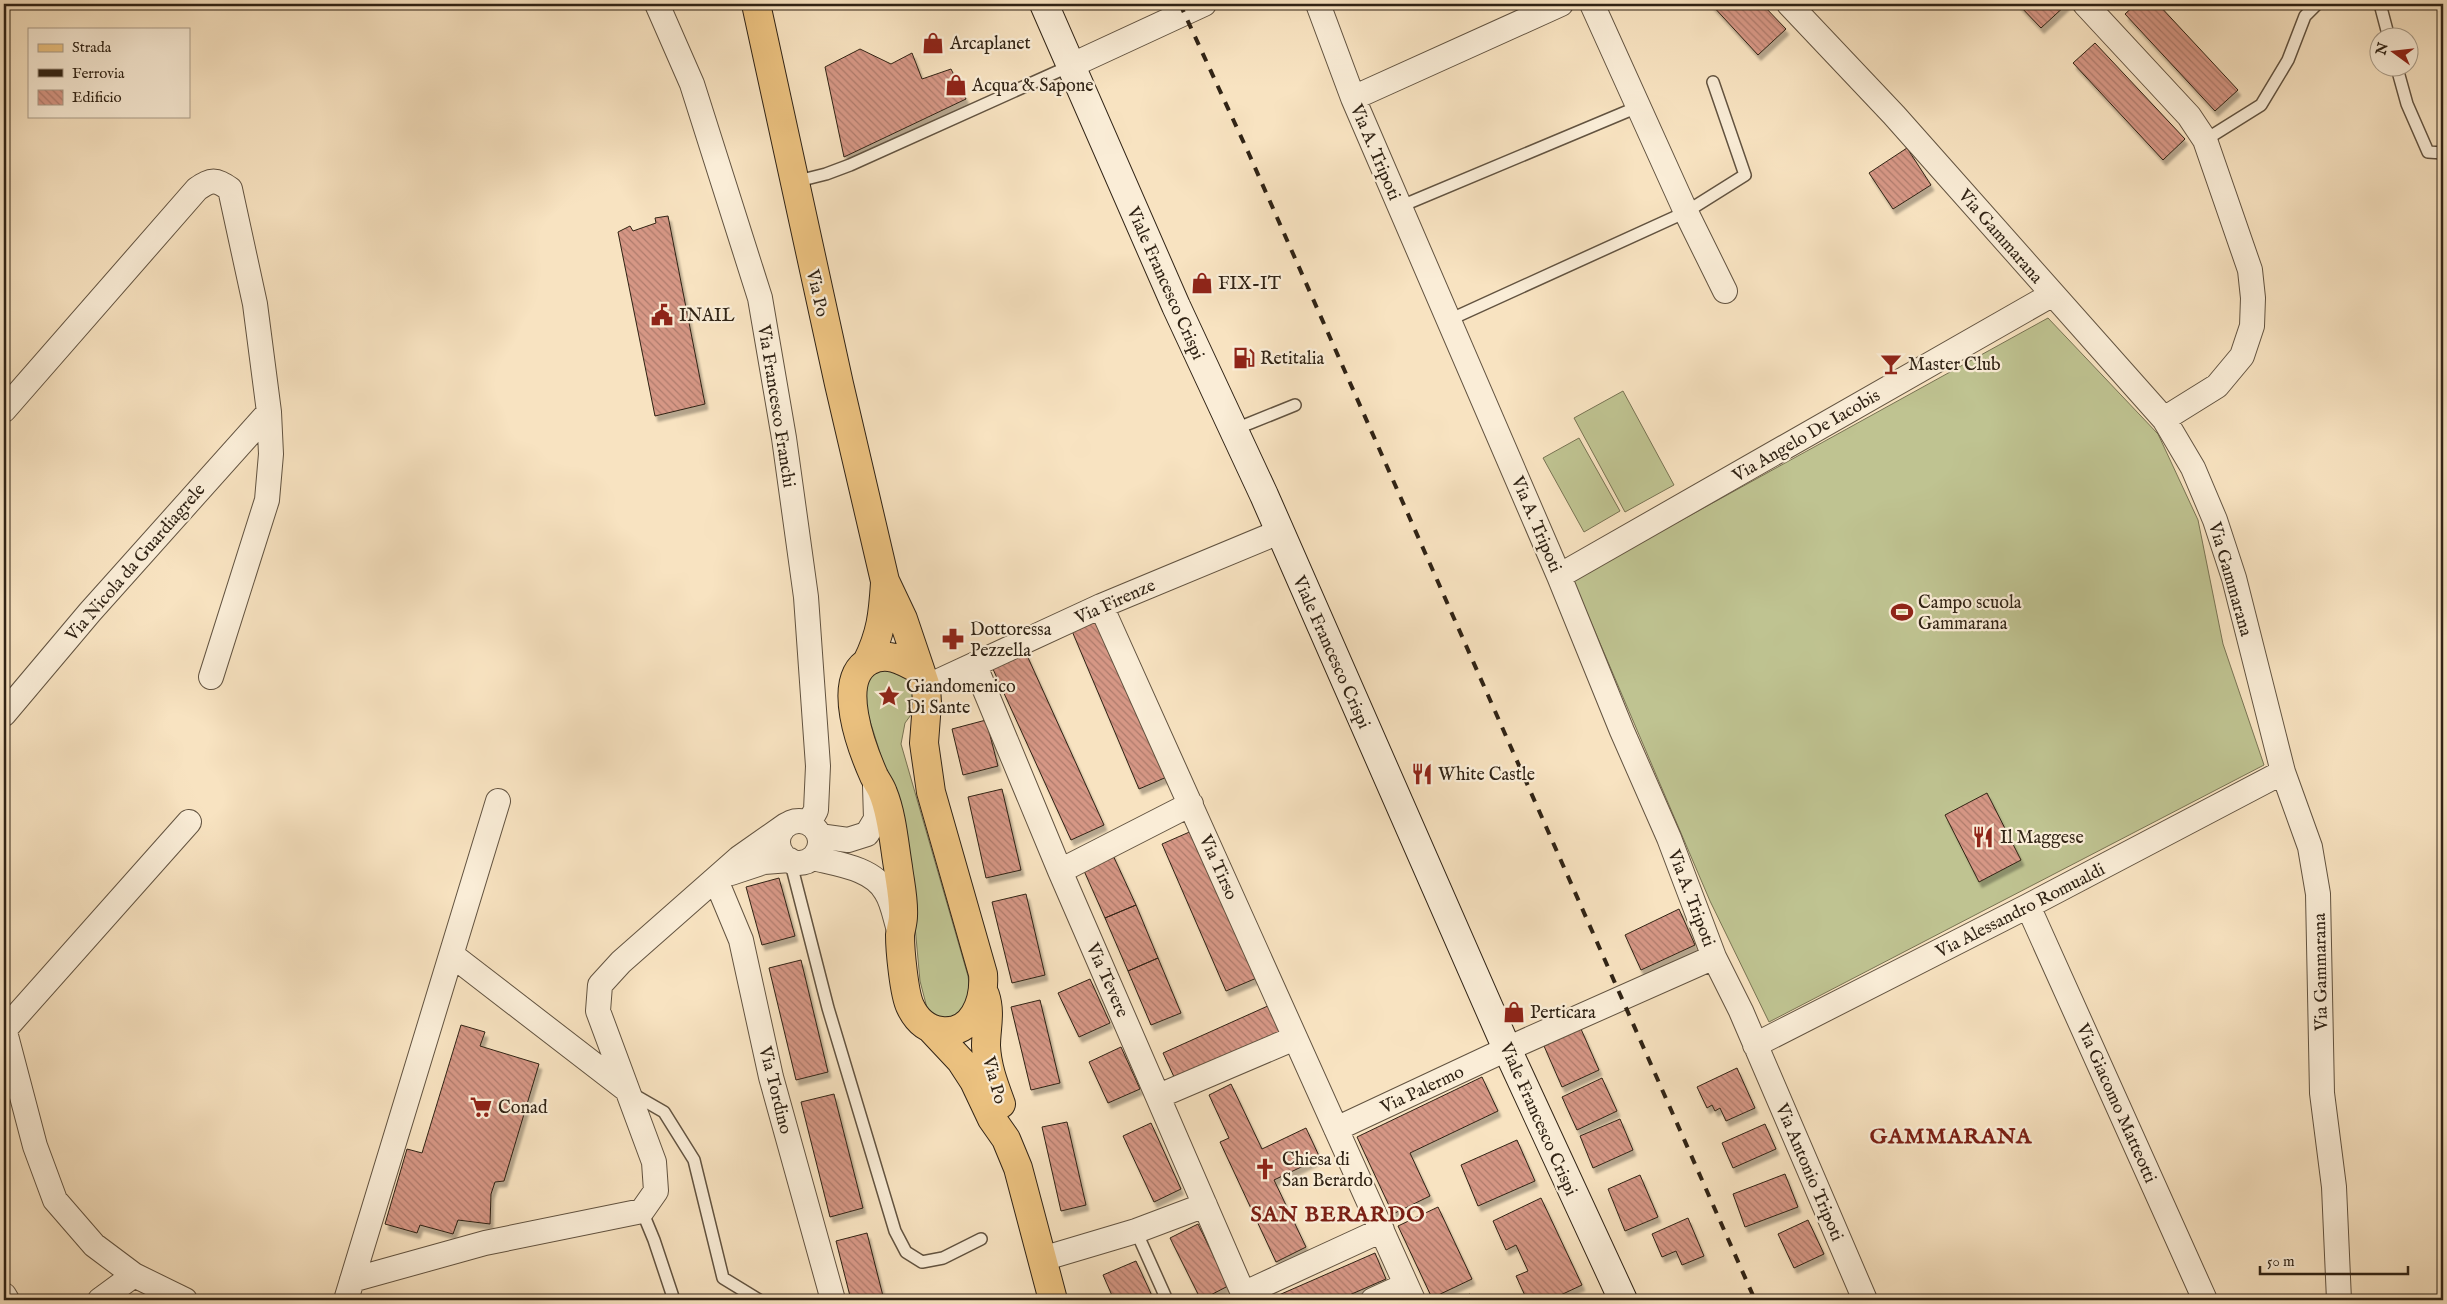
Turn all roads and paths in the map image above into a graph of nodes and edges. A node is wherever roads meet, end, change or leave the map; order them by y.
1 (657, 4) edge
2 (756, 4) edge
3 (1044, 4) edge
4 (1204, 4) edge
5 (1318, 4) edge
6 (1561, 4) edge
7 (1592, 4) edge
8 (2085, 4) edge
9 (2317, 4) edge
10 (2380, 4) edge
11 (1798, 7) edge
12 (2386, 28) edge
13 (1070, 66) junction
14 (2400, 78) edge
15 (1713, 82) dead end
16 (1353, 98) junction
17 (1640, 106) junction
18 (2205, 140) junction
19 (2443, 153) edge
20 (794, 182) junction
21 (1400, 207) junction
22 (1686, 212) junction
23 (1725, 291) dead end
24 (2053, 294) junction
25 (1449, 320) junction
26 (1294, 406) dead end
27 (4, 410) edge
28 (269, 412) junction
29 (2164, 419) junction
30 (1233, 430) junction
31 (1280, 532) junction
32 (1559, 576) junction
33 (885, 581) junction
34 (1101, 606) junction
35 (867, 662) junction
36 (975, 666) junction
37 (211, 677) dead end
38 (922, 678) junction
39 (4, 714) edge
40 (2283, 772) junction
41 (874, 777) junction
42 (498, 801) dead end
43 (1190, 804) junction
44 (189, 822) dead end
45 (803, 840) junction
46 (1060, 871) junction
47 (716, 880) junction
48 (2028, 906) junction
49 (900, 934) junction
50 (452, 955) junction
51 (1714, 957) junction
52 (984, 991) junction
53 (4, 1028) edge
54 (931, 1029) junction
55 (1295, 1038) junction
56 (1755, 1045) junction
57 (1507, 1049) junction
58 (629, 1092) junction
59 (1159, 1096) junction
60 (1336, 1129) junction
61 (1006, 1139) junction
62 (1205, 1205) junction
63 (642, 1211) junction
64 (1136, 1230) junction
65 (1382, 1230) junction
66 (982, 1239) dead end
67 (1043, 1266) junction
68 (134, 1274) junction
69 (349, 1290) edge
70 (1410, 1292) edge
71 (4, 1295) edge
72 (1244, 1297) edge
73 (7, 1300) edge
74 (100, 1300) edge
75 (185, 1300) edge
76 (674, 1300) edge
77 (759, 1300) edge
78 (833, 1300) edge
79 (1051, 1300) edge
80 (1167, 1300) edge
81 (1373, 1300) edge
82 (1623, 1300) edge
83 (1865, 1300) edge
84 (2205, 1300) edge
85 (2339, 1300) edge

1 - 45 street, Via Francesco Franchi
2 - 20 main road, Via Po
3 - 13 street, Viale Francesco Crispi
4 - 13 street
5 - 16 street, Via A. Tripoti
6 - 16 street
7 - 17 street
8 - 18 street
9 - 18 lane
10 - 12 lane
11 - 24 street, Via Gammarana
13 - 20 lane
13 - 30 street, Viale Francesco Crispi
14 - 19 lane
15 - 22 lane
16 - 21 street, Via A. Tripoti
17 - 21 lane
17 - 22 street
18 - 29 street
20 - 33 main road, Via Po
21 - 25 street, Via A. Tripoti
22 - 23 street
22 - 25 lane
24 - 29 street, Via Gammarana
24 - 32 street, Via Angelo De Iacobis
25 - 32 street, Via A. Tripoti
26 - 30 lane
27 - 28 street
28 - 37 street
28 - 39 street, Via Nicola da Guardiagrele
29 - 40 street, Via Gammarana
30 - 31 street, Viale Francesco Crispi
31 - 34 street, Via Firenze
31 - 57 street, Viale Francesco Crispi
32 - 51 street, Via A. Tripoti
33 - 35 main road, Via Po
33 - 38 main road, Via Po
34 - 36 street, Via Firenze
34 - 43 street, Via Tirso
35 - 38 main road
35 - 41 main road, Via Po
36 - 38 street, Via Firenze
36 - 46 street, Via Tevere
38 - 52 main road, Via Po
40 - 48 street, Via Alessandro Romualdi
40 - 85 street, Via Gammarana
41 - 45 street
41 - 49 main road, Via Po
42 - 50 street
43 - 46 street
43 - 55 street, Via Tirso
44 - 53 street
45 - 47 street
45 - 47 street
45 - 49 street
45 - 66 lane
46 - 59 street, Via Tevere
47 - 58 street
47 - 78 street, Via Tordino
48 - 56 street, Via Alessandro Romualdi
48 - 84 street, Via Giacomo Matteotti
49 - 54 main road, Via Po
50 - 58 street
50 - 69 street
51 - 56 street, Via A. Tripoti
51 - 57 street, Via Palermo
52 - 54 main road
52 - 61 main road, Via Po
53 - 68 street
54 - 61 main road, Via Po
55 - 59 street
55 - 60 street, Via Tirso
56 - 83 street, Via Antonio Tripoti
57 - 60 street, Via Palermo
57 - 82 street, Viale Francesco Crispi
58 - 63 street
58 - 77 lane
59 - 62 street, Via Tevere
60 - 65 street, Via Tirso
61 - 67 main road, Via Po
62 - 64 street
62 - 72 street, Via Tevere
63 - 69 street
63 - 76 lane
64 - 67 street
64 - 80 lane
65 - 70 street, Via Tirso
65 - 72 street, Via Tevere
67 - 79 main road, Via Po
68 - 74 street
68 - 75 street
70 - 81 street
71 - 73 street

